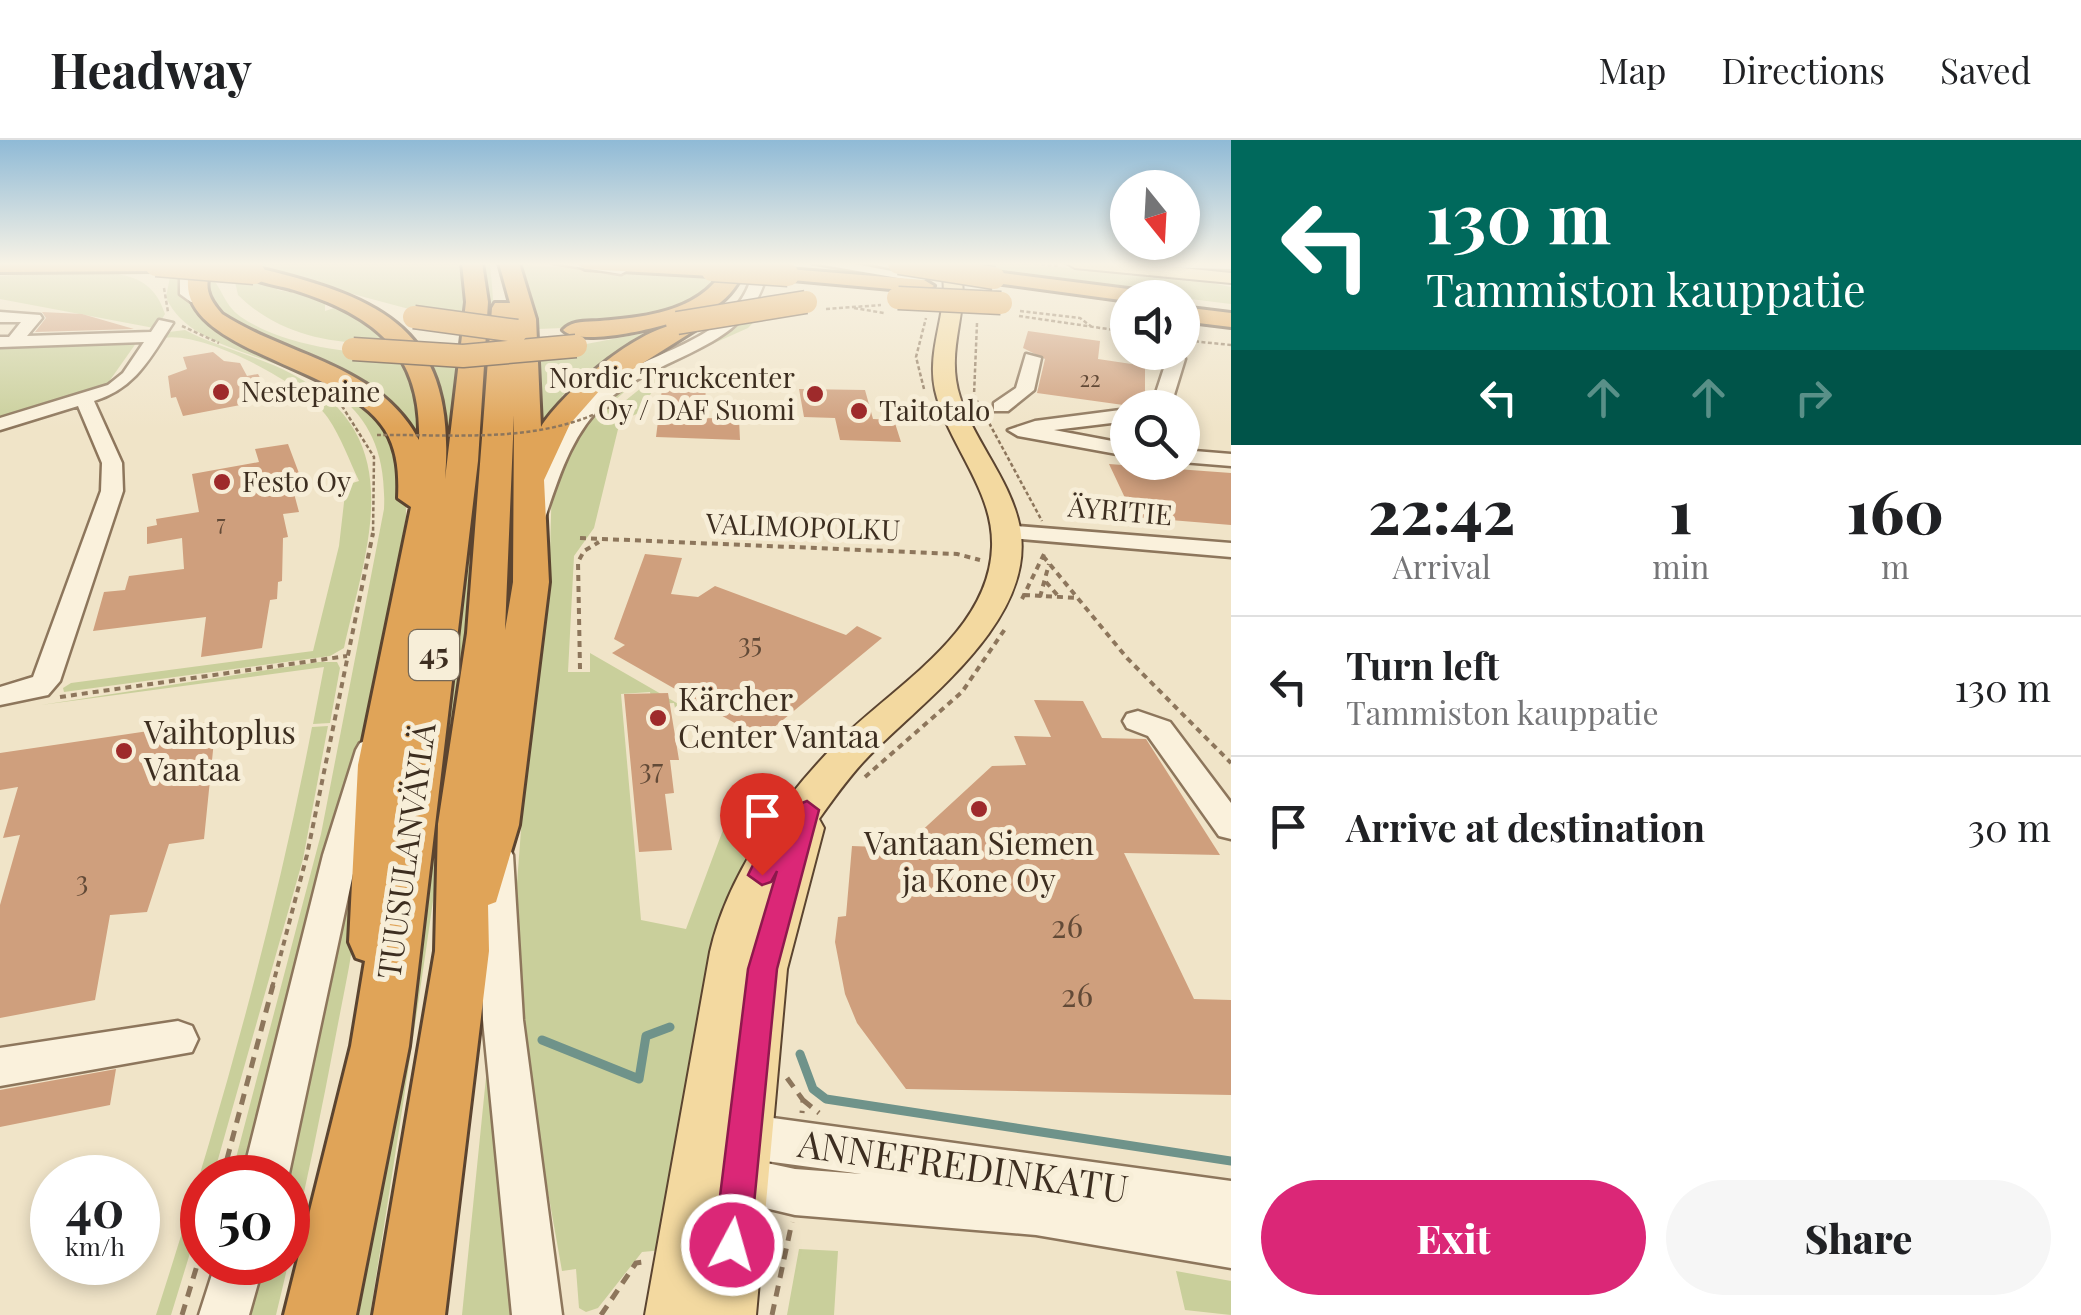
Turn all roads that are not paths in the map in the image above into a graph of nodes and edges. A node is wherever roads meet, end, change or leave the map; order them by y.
1 (28, 318) edge
2 (211, 318) edge
3 (259, 318) edge
4 (371, 318) edge
5 (419, 318) edge
6 (476, 318) edge
7 (500, 318) edge
8 (524, 318) edge
9 (652, 318) edge
10 (734, 318) edge
11 (734, 318) edge
12 (951, 318) edge
13 (680, 326) junction
14 (155, 335) junction
15 (576, 338) junction
16 (7, 342) edge
17 (68, 358) dead end
18 (1032, 358) dead end
19 (85, 401) junction
20 (1000, 406) dead end
21 (1110, 417) edge
22 (0, 424) edge
23 (1110, 447) edge
24 (1200, 457) edge
25 (1231, 460) edge
26 (531, 512) junction
27 (1005, 532) junction
28 (1231, 550) edge
29 (409, 593) junction
30 (0, 696) edge
31 (387, 710) junction
32 (1138, 721) dead end
33 (494, 824) junction
34 (1231, 827) edge
35 (462, 951) junction
36 (178, 1039) dead end
37 (380, 1046) junction
38 (0, 1067) edge
39 (269, 1155) edge
40 (728, 1156) junction
41 (1231, 1204) edge
42 (1231, 1244) edge
43 (233, 1285) edge
44 (224, 1315) edge
45 (320, 1315) edge
46 (409, 1315) edge
47 (537, 1315) edge
48 (676, 1315) edge
49 (724, 1315) edge

1 - 16 street
2 - 29 highway
3 - 15 highway, bridge
4 - 29 highway
5 - 15 highway, bridge
6 - 37 highway, TUUSULANVÄYLÄ / 45
7 - 35 highway, TUUSULANVÄYLÄ / 45
8 - 26 highway
9 - 15 highway
10 - 26 street
11 - 13 highway, bridge
12 - 27 main road
13 - 15 highway
13 - 26 highway
14 - 16 street
14 - 17 street
14 - 19 street
18 - 20 street
19 - 22 street
19 - 30 street
21 - 23 street
24 - 25 street
26 - 33 highway
27 - 28 street, ÄYRITIE
27 - 40 main road
29 - 31 highway
31 - 37 highway
31 - 39 street
32 - 34 street
33 - 35 highway
33 - 47 street
35 - 46 highway, TUUSULANVÄYLÄ / 45
36 - 38 street
37 - 45 highway, TUUSULANVÄYLÄ / 45
40 - 41 street, ANNEFREDINKATU
40 - 42 street, ANNEFREDINKATU
40 - 48 main road
40 - 49 main road
43 - 44 street

